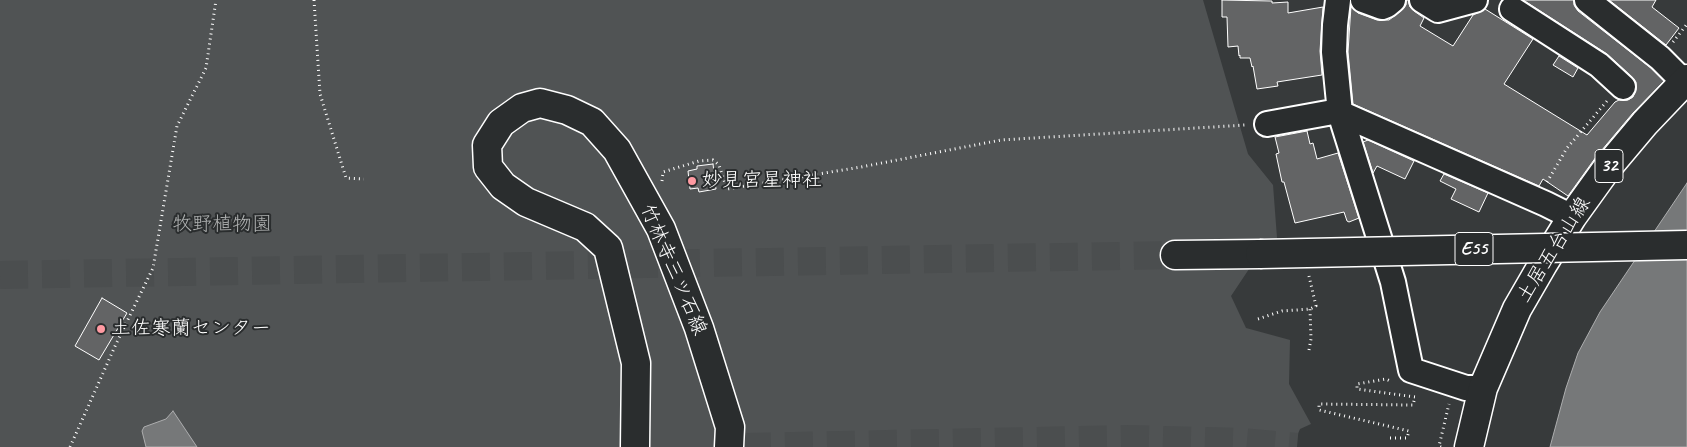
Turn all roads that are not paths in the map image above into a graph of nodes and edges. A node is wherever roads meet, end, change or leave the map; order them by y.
1 (1338, 0) edge
2 (1363, 0) edge
3 (1393, 0) edge
4 (1422, 0) edge
5 (1475, 0) edge
6 (1587, 0) edge
7 (1512, 9) dead end
8 (1686, 80) edge
9 (1624, 87) road end
10 (1340, 113) junction
11 (1267, 124) dead end
12 (1572, 217) junction
13 (1687, 245) edge
14 (1175, 255) tunnel mouth
15 (1483, 388) junction
16 (635, 447) edge
17 (728, 447) edge
18 (1469, 447) edge

1 - 10 street
2 - 3 street
4 - 5 street
6 - 8 street
7 - 9 street
8 - 12 main road, 土居五台山線 / 32
10 - 11 street
10 - 12 street
10 - 15 street
12 - 15 main road, 土居五台山線 / 32
13 - 14 main road, E55, bridge
15 - 18 main road, 土居五台山線 / 32
16 - 17 main road, 竹林寺三ツ石線

